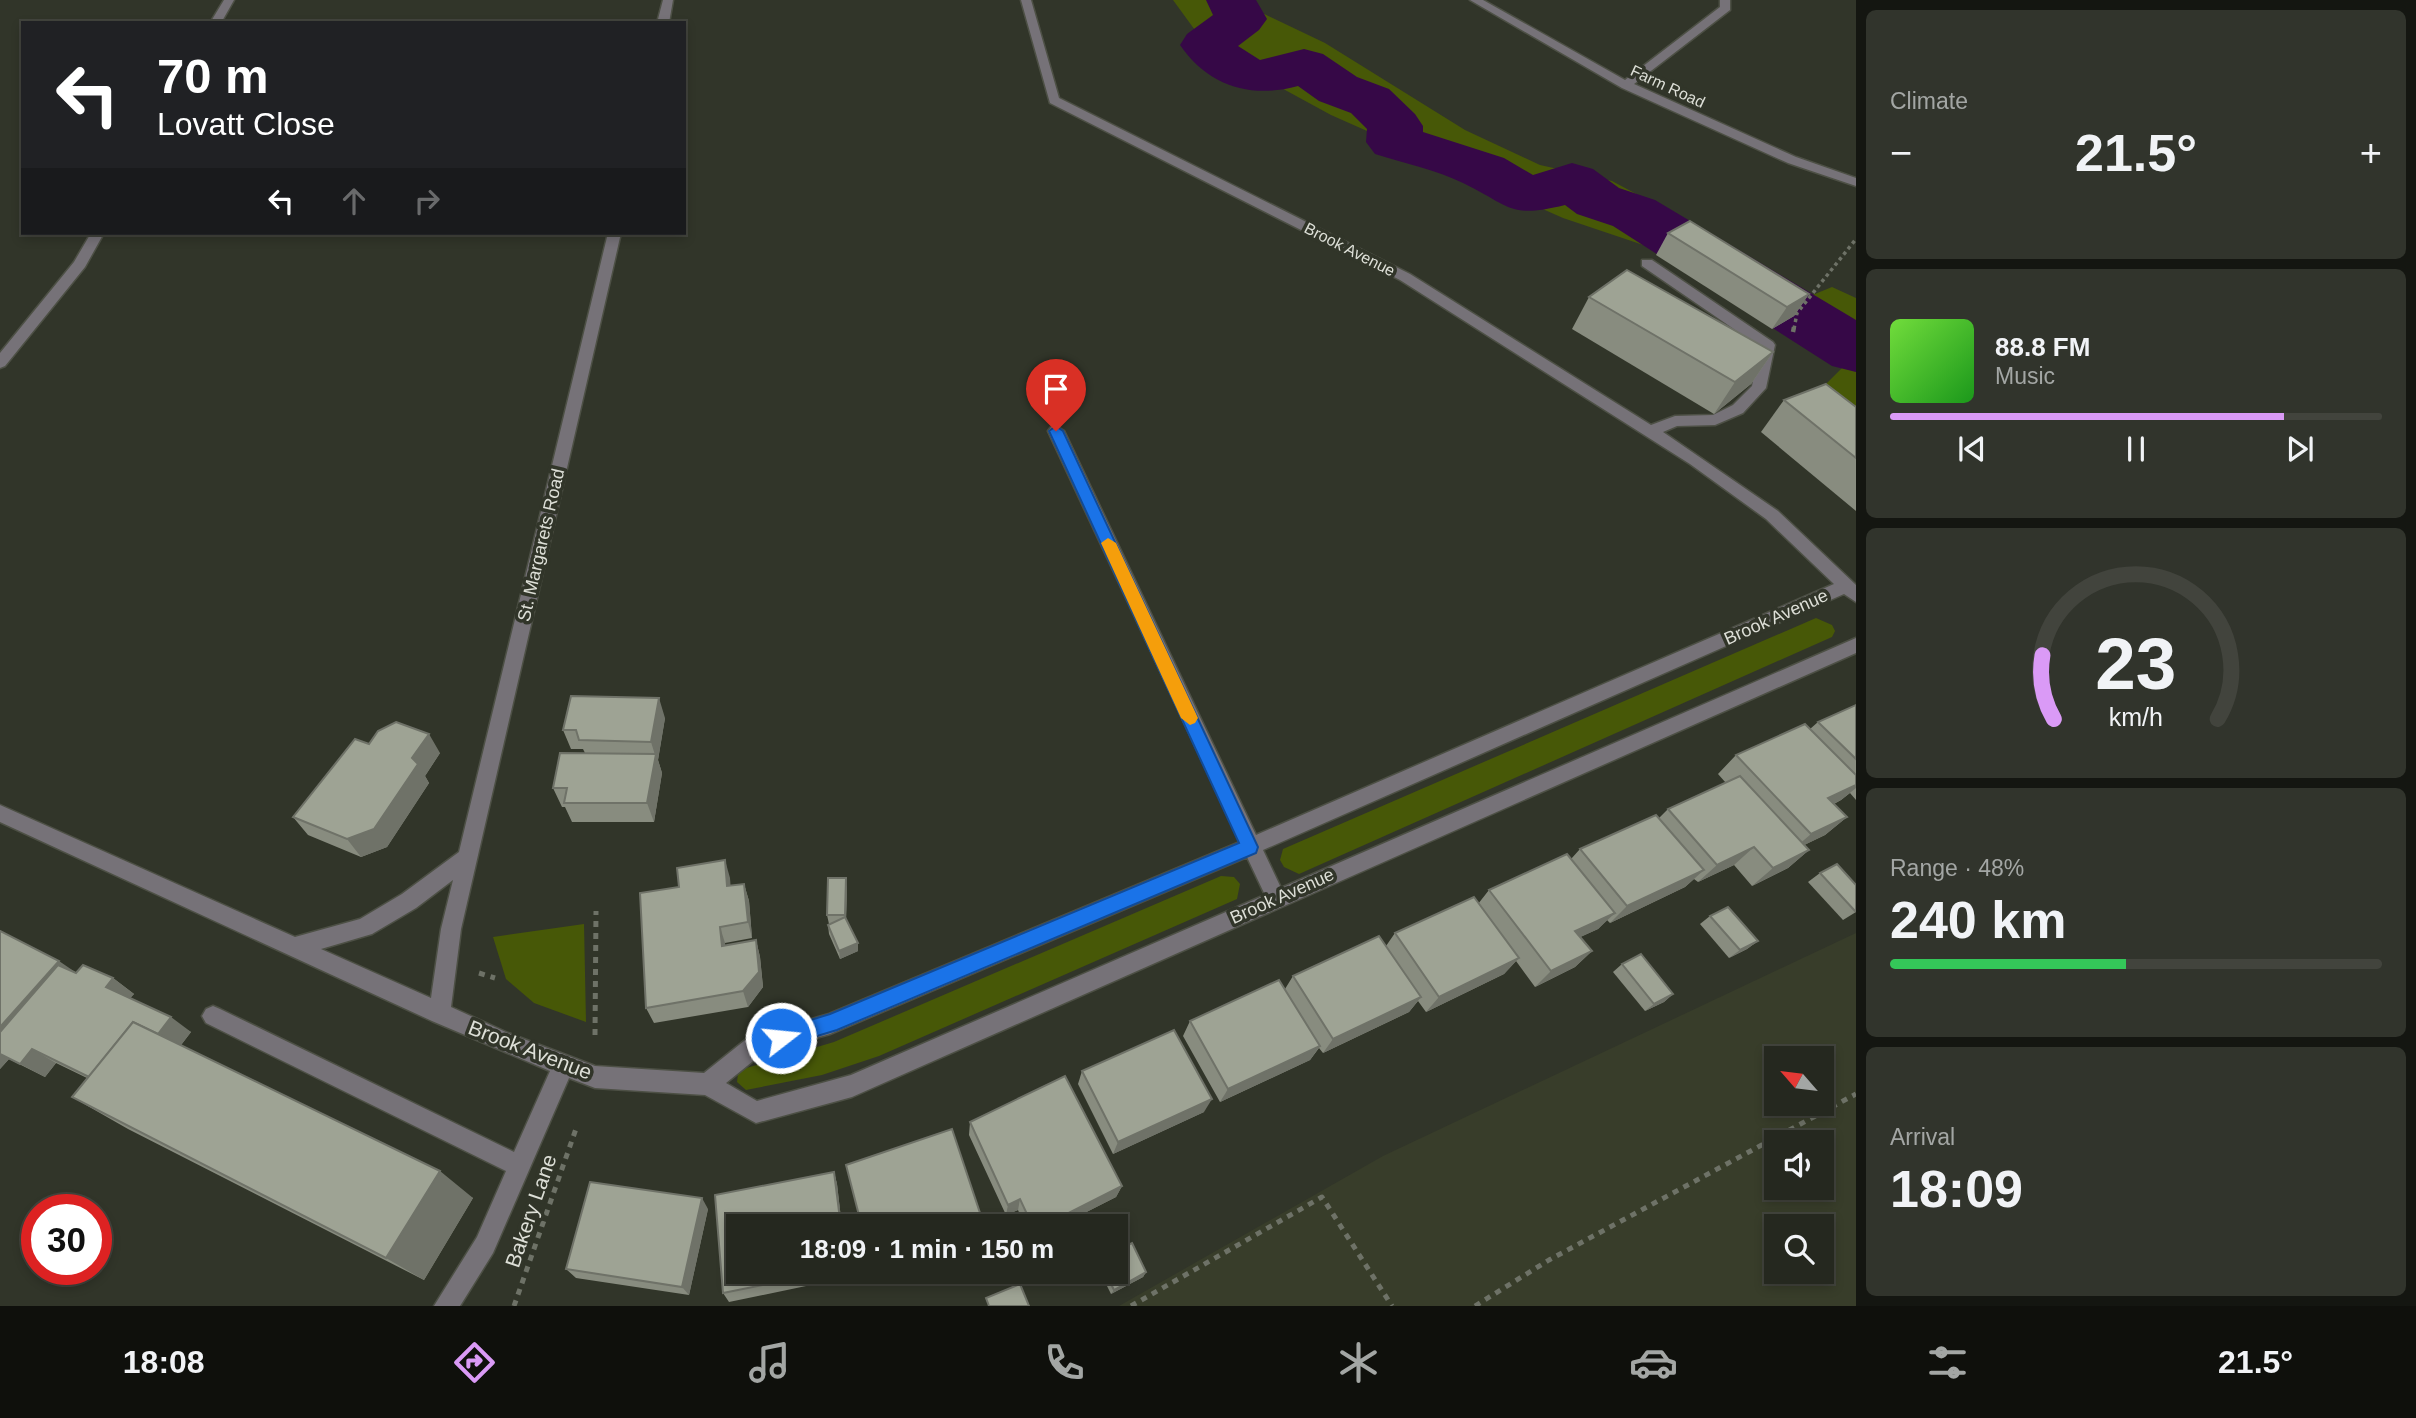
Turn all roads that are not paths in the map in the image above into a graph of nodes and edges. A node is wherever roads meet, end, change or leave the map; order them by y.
1 (229, 0) edge
2 (668, 0) edge
3 (1026, 0) edge
4 (1475, 0) edge
5 (1725, 0) edge
6 (216, 21) edge
7 (663, 21) edge
8 (1626, 85) junction
9 (1856, 182) edge
10 (96, 235) edge
11 (614, 235) edge
12 (1647, 263) dead end
13 (0, 363) edge
14 (1056, 431) dead end
15 (1651, 431) junction
16 (1854, 593) edge
17 (1856, 645) edge
18 (0, 813) edge
19 (1249, 847) junction
20 (468, 857) junction
21 (1276, 898) junction
22 (293, 947) junction
23 (439, 1014) junction
24 (213, 1016) dead end
25 (564, 1065) junction
26 (707, 1084) junction
27 (519, 1166) junction
28 (446, 1306) edge

1 - 6 street
2 - 7 street
3 - 15 street, Brook Avenue
4 - 8 street, Farm Road
5 - 8 street
8 - 9 street, Farm Road
10 - 13 street
11 - 20 street, St. Margarets Road
12 - 15 street
14 - 19 street
15 - 16 street, Brook Avenue
16 - 19 street, Brook Avenue
17 - 21 street, Brook Avenue
18 - 22 street
19 - 21 street
19 - 26 street, Brook Avenue
20 - 22 street
20 - 23 street, St. Margarets Road
21 - 26 street, Brook Avenue
22 - 23 street
23 - 25 street, Brook Avenue
24 - 27 street
25 - 26 street, Brook Avenue
25 - 27 street
27 - 28 street

